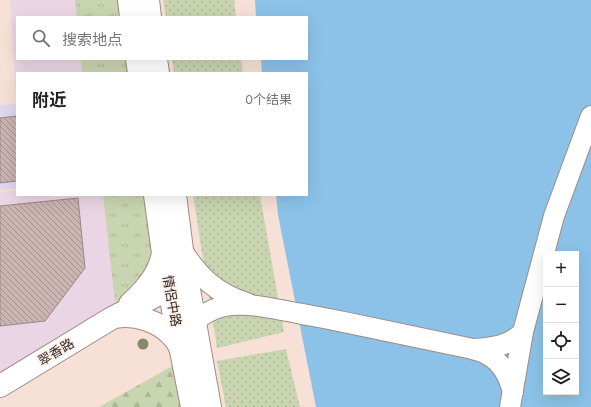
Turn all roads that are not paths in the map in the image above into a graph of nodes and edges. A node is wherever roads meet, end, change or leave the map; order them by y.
1 (129, 0) edge
2 (148, 0) edge
3 (131, 16) edge
4 (150, 16) edge
5 (137, 60) edge
6 (156, 60) edge
7 (139, 72) edge
8 (158, 72) edge
9 (591, 116) edge
10 (155, 196) edge
11 (175, 196) edge
12 (172, 251) junction
13 (169, 288) junction
14 (253, 305) junction
15 (132, 308) junction
16 (172, 310) junction
17 (112, 318) junction
18 (193, 323) junction
19 (523, 332) junction
20 (181, 349) junction
21 (473, 349) junction
22 (0, 386) edge
23 (512, 400) edge
24 (192, 407) edge
25 (210, 407) edge

1 - 3 main road
2 - 4 main road
5 - 7 main road
6 - 8 main road
9 - 19 street
10 - 12 main road, 情侶中路
11 - 12 main road, 情侶中路
12 - 13 main road
12 - 14 street
12 - 17 main road
12 - 18 main road, 情侶中路
13 - 15 main road
13 - 16 main road, 情侶中路
14 - 18 street
14 - 21 street
15 - 16 main road
15 - 17 main road
16 - 18 main road
16 - 20 main road, 情侶中路
17 - 20 main road
17 - 22 main road, 翠香路
18 - 20 street
18 - 25 main road, 情侶中路
19 - 21 street
19 - 23 street
20 - 24 main road, 情侶中路
21 - 23 street

